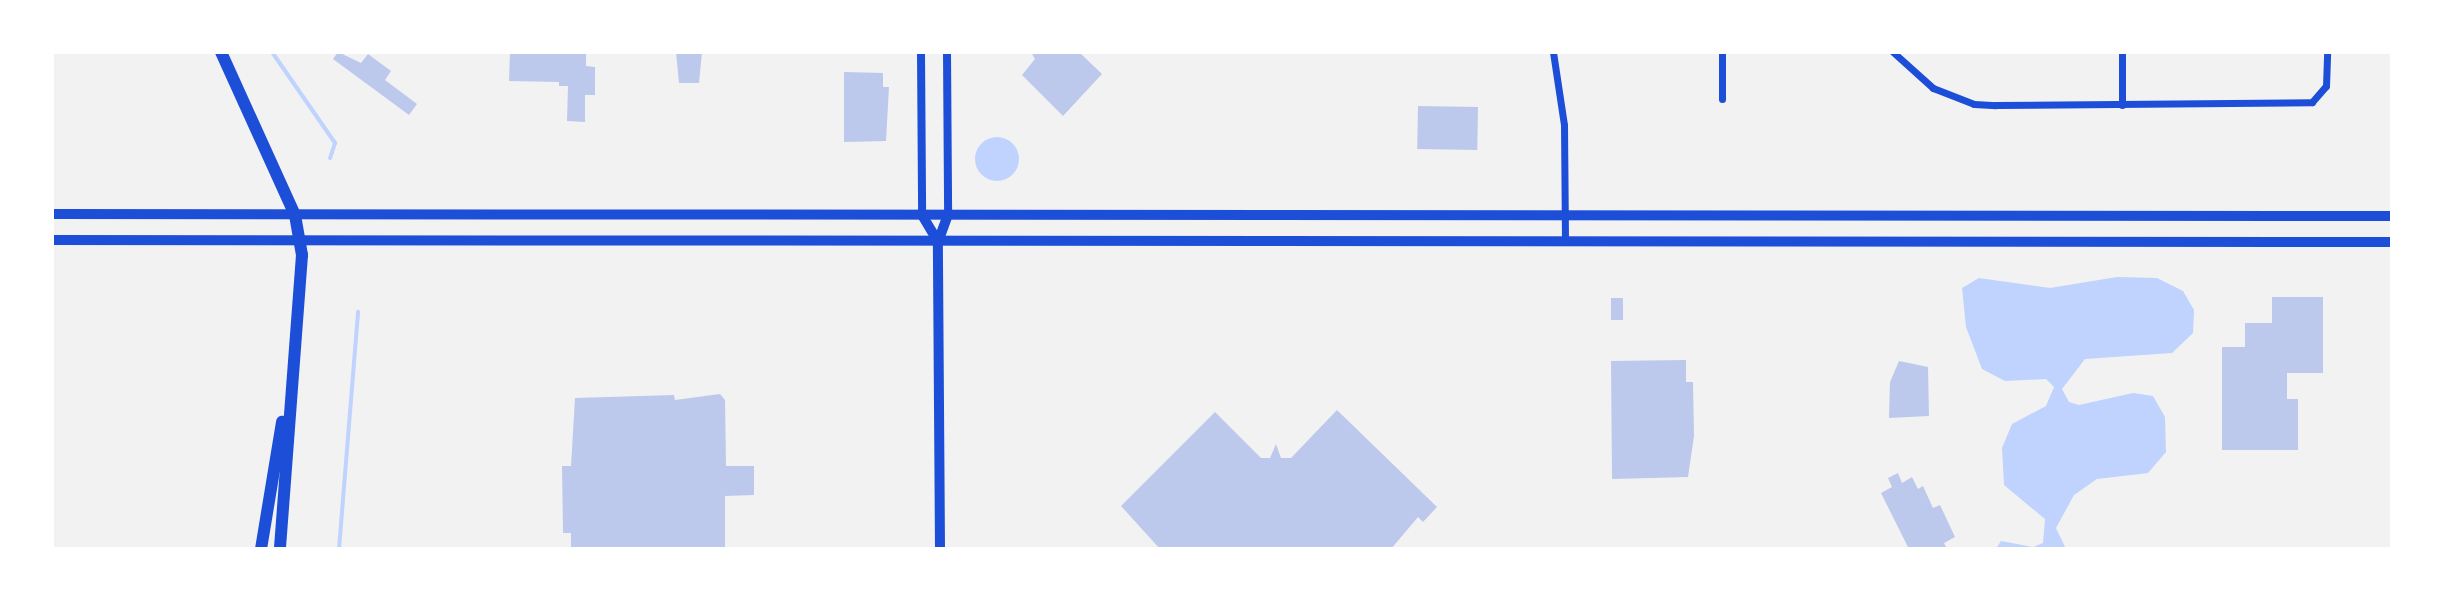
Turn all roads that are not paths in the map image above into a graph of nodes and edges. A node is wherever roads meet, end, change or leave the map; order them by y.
1 (221, 52) edge
2 (921, 52) edge
3 (947, 52) edge
4 (1553, 52) edge
5 (1722, 52) edge
6 (1893, 52) edge
7 (2122, 52) edge
8 (2327, 52) edge
9 (1722, 99) dead end
10 (2122, 105) junction
11 (52, 214) edge
12 (295, 215) junction
13 (922, 215) junction
14 (948, 215) junction
15 (1565, 215) junction
16 (2392, 216) edge
17 (52, 240) edge
18 (300, 241) junction
19 (1565, 241) junction
20 (938, 242) junction
21 (2392, 242) edge
22 (293, 349) junction
23 (261, 549) edge
24 (280, 549) edge
25 (940, 549) edge

1 - 12 highway
2 - 13 street
3 - 14 street
4 - 15 street
5 - 9 street
6 - 10 street
7 - 10 street
8 - 10 street
11 - 12 main road
12 - 13 main road
12 - 18 highway
13 - 14 main road
13 - 20 main road
14 - 15 main road
14 - 20 main road
15 - 16 main road
15 - 19 street
17 - 18 main road
18 - 20 main road
18 - 22 highway
19 - 20 main road
19 - 21 main road
20 - 25 main road
22 - 23 highway
22 - 24 highway

